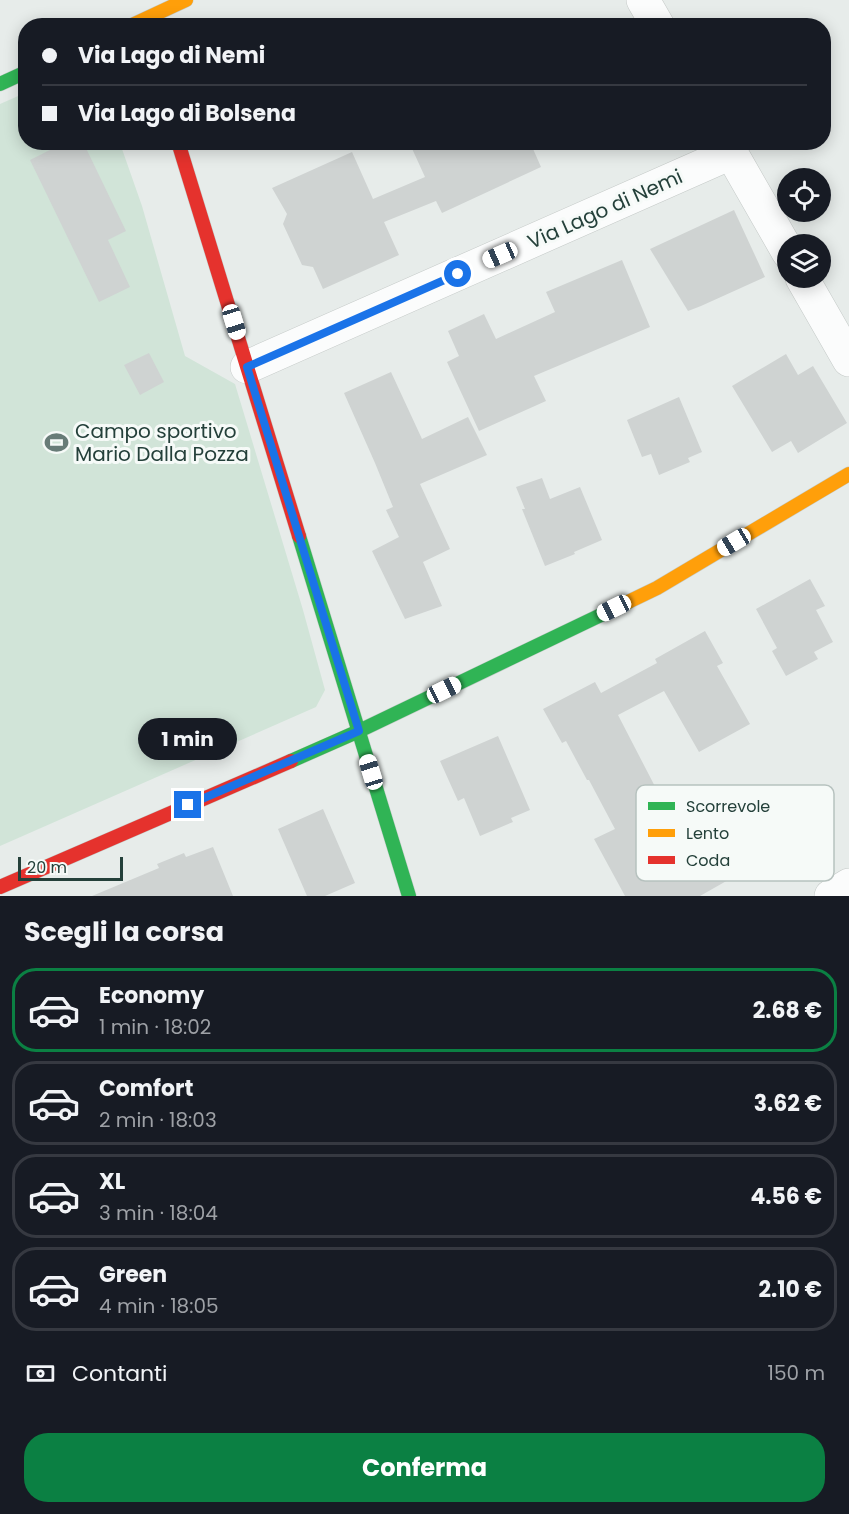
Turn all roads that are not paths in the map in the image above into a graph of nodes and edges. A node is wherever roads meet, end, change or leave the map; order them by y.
1 (186, 0) edge
2 (643, 0) edge
3 (137, 18) edge
4 (653, 18) edge
5 (18, 76) edge
6 (0, 84) edge
7 (180, 150) edge
8 (724, 150) edge
9 (729, 150) edge
10 (778, 234) edge
11 (808, 288) edge
12 (849, 360) edge
13 (247, 367) junction
14 (849, 474) edge
15 (359, 731) junction
16 (849, 885) edge
17 (0, 886) edge
18 (409, 896) edge
19 (831, 896) edge

1 - 3 street
2 - 4 street
5 - 6 street
7 - 13 street
8 - 13 street, Via Lago di Nemi
9 - 10 street
11 - 12 street
13 - 15 street
14 - 15 street
15 - 17 street
15 - 18 street
16 - 19 street

